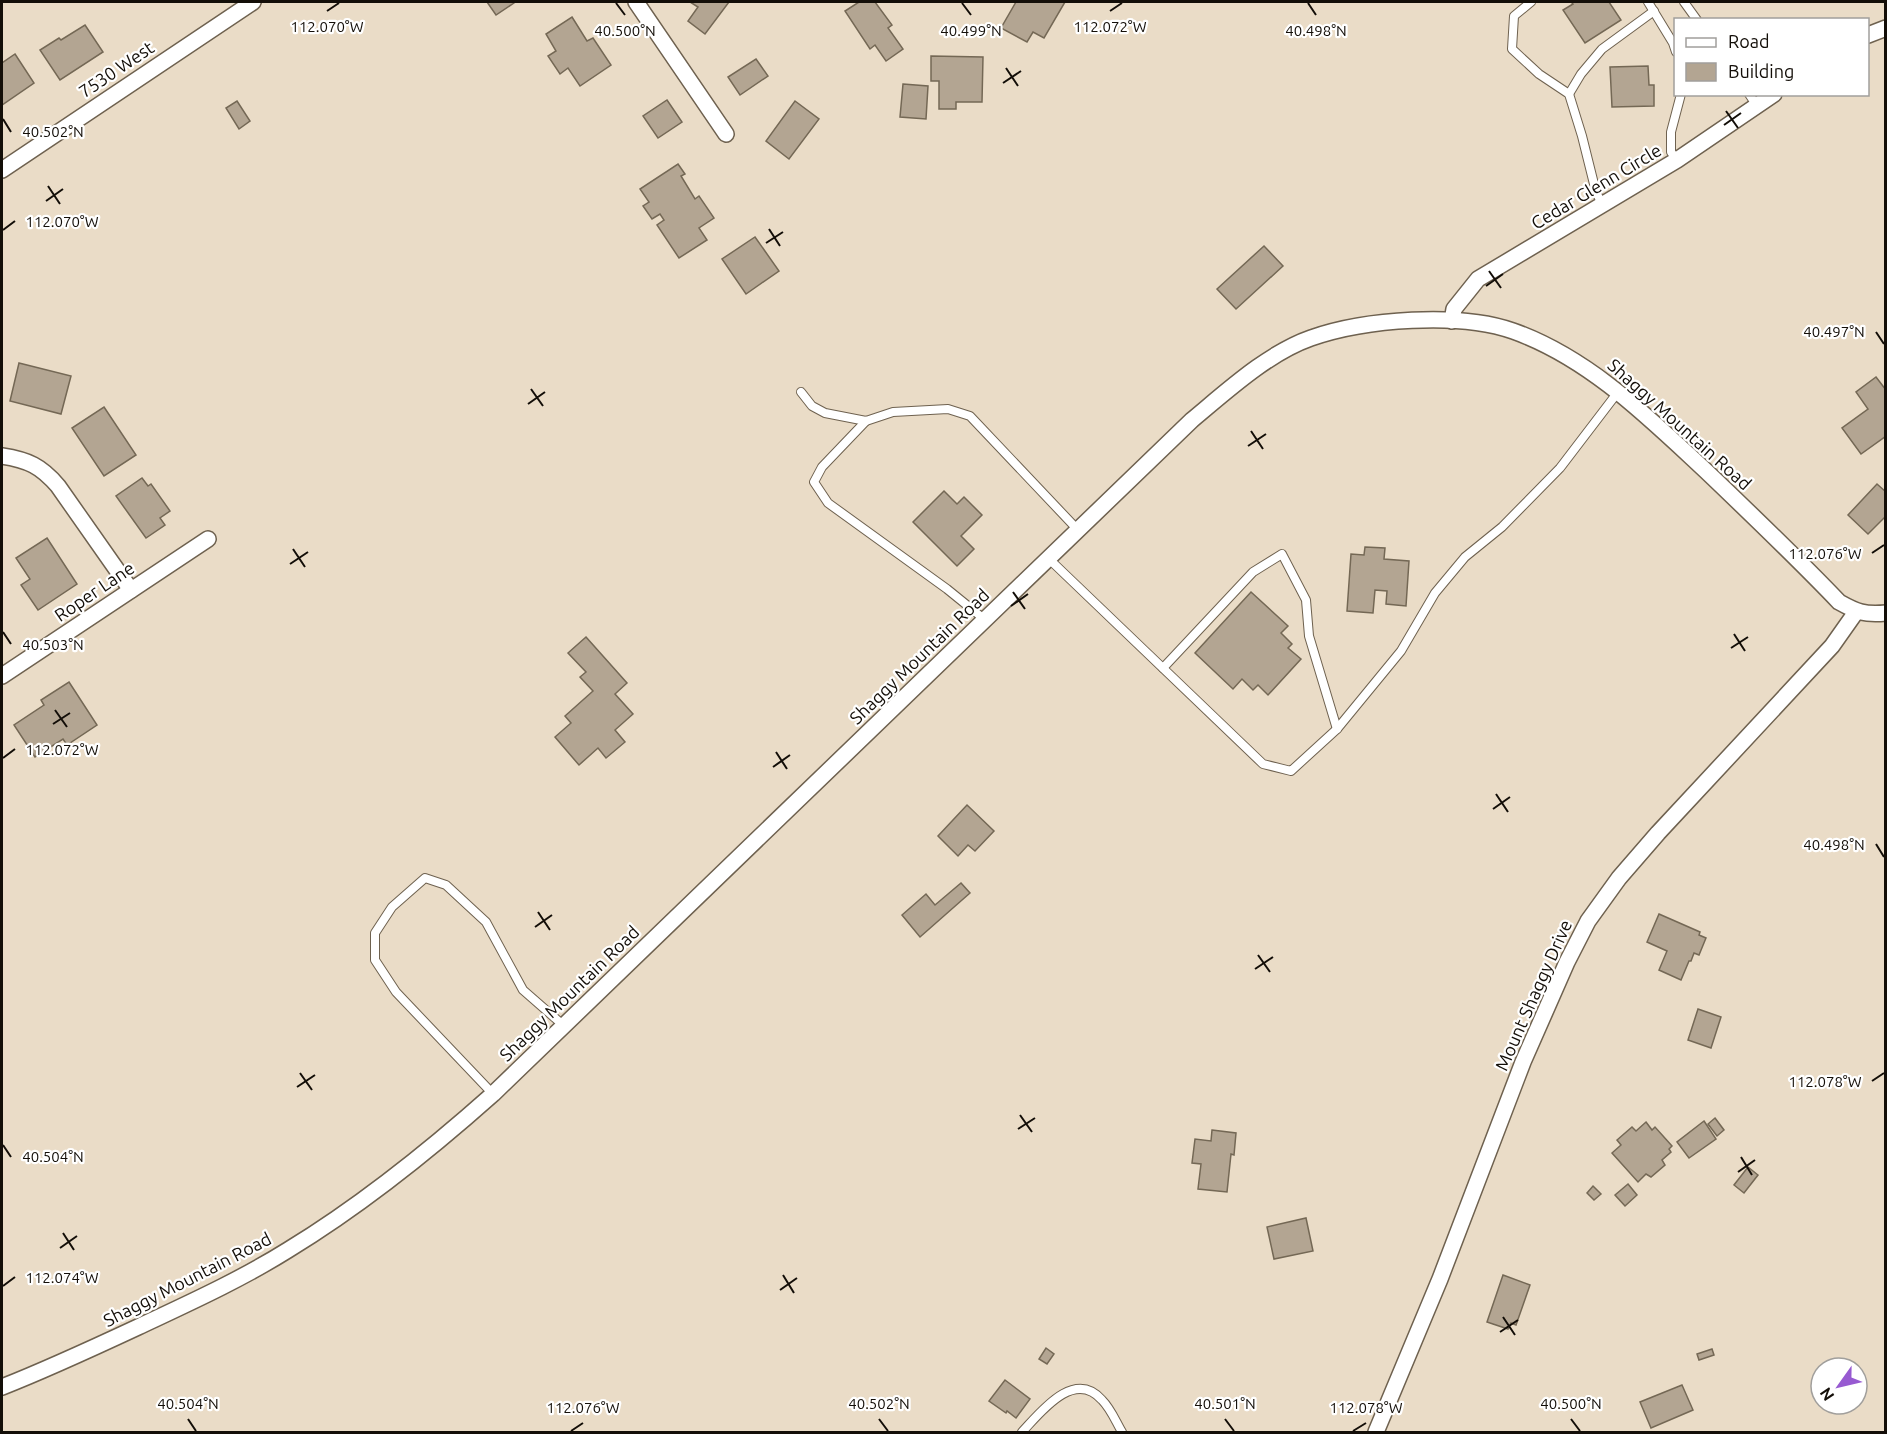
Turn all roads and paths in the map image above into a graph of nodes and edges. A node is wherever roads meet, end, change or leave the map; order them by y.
1 (253, 2) edge
2 (636, 2) edge
3 (1531, 2) edge
4 (1648, 2) edge
5 (1684, 2) edge
6 (1654, 11) junction
7 (1696, 18) edge
8 (1886, 28) edge
9 (1869, 35) edge
10 (1674, 46) edge
11 (1569, 93) junction
12 (1680, 96) edge
13 (1753, 100) edge
14 (726, 134) dead end
15 (1677, 160) junction
16 (2, 170) edge
17 (1603, 206) junction
18 (1452, 321) junction
19 (801, 392) dead end
20 (1618, 392) junction
21 (866, 421) junction
22 (2, 456) edge
23 (1077, 530) junction
24 (208, 539) dead end
25 (1048, 558) junction
26 (131, 590) junction
27 (1856, 612) junction
28 (1886, 613) edge
29 (984, 619) junction
30 (1163, 668) junction
31 (2, 676) edge
32 (1337, 729) junction
33 (563, 1025) junction
34 (493, 1094) junction
35 (2, 1387) edge
36 (1022, 1432) edge
37 (1122, 1432) edge
38 (1376, 1432) edge

1 - 16 street, 7530 West
2 - 14 street
3 - 11 lane
4 - 6 lane
5 - 7 lane
6 - 10 lane
6 - 11 lane
8 - 9 street
11 - 17 lane
12 - 15 lane
13 - 15 street, Cedar Glenn Circle
15 - 17 street, Cedar Glenn Circle
17 - 18 street, Cedar Glenn Circle
18 - 20 street, Shaggy Mountain Road
18 - 23 street, Shaggy Mountain Road
19 - 21 lane
20 - 27 street, Shaggy Mountain Road
20 - 32 lane
21 - 23 lane
21 - 29 lane
22 - 26 street
23 - 25 street, Shaggy Mountain Road
24 - 26 street, Roper Lane
25 - 29 street, Shaggy Mountain Road
25 - 30 lane
26 - 31 street, Roper Lane
27 - 28 street
27 - 38 street, Mount Shaggy Drive
29 - 33 street, Shaggy Mountain Road
30 - 32 lane
30 - 32 lane
33 - 34 street, Shaggy Mountain Road
33 - 34 lane
34 - 35 street, Shaggy Mountain Road
36 - 37 lane

